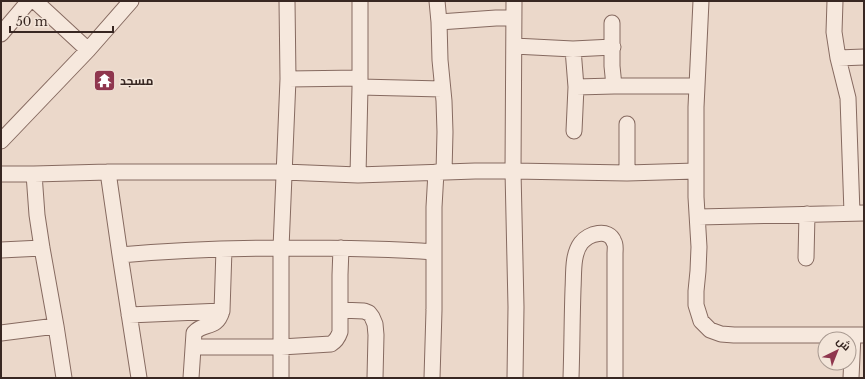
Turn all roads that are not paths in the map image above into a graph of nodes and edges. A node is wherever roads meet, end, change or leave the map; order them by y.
1 (29, 1) edge
2 (35, 1) edge
3 (132, 1) edge
4 (287, 1) edge
5 (360, 1) edge
6 (437, 1) edge
7 (514, 1) edge
8 (701, 1) edge
9 (835, 1) edge
10 (514, 18) junction
11 (439, 22) junction
12 (612, 24) dead end
13 (1, 34) edge
14 (514, 46) junction
15 (573, 48) junction
16 (613, 48) junction
17 (88, 50) junction
18 (864, 57) edge
19 (838, 58) junction
20 (288, 79) junction
21 (360, 83) junction
22 (614, 86) junction
23 (697, 86) junction
24 (576, 87) junction
25 (442, 89) junction
26 (627, 124) dead end
27 (574, 131) dead end
28 (1, 141) edge
29 (513, 171) junction
30 (696, 171) junction
31 (108, 172) junction
32 (284, 172) junction
33 (440, 172) junction
34 (627, 173) junction
35 (1, 174) edge
36 (34, 174) junction
37 (358, 175) junction
38 (858, 213) edge
39 (807, 214) junction
40 (698, 217) junction
41 (42, 248) junction
42 (281, 248) junction
43 (341, 248) junction
44 (1, 250) edge
45 (224, 250) junction
46 (434, 252) junction
47 (120, 255) junction
48 (806, 258) dead end
49 (340, 310) junction
50 (222, 311) junction
51 (129, 315) junction
52 (56, 326) junction
53 (1, 333) edge
54 (858, 335) edge
55 (281, 346) junction
56 (193, 347) junction
57 (64, 378) edge
58 (139, 378) edge
59 (191, 378) edge
60 (281, 378) edge
61 (375, 378) edge
62 (432, 378) edge
63 (515, 378) edge
64 (571, 378) edge
65 (615, 378) edge
66 (851, 378) edge

1 - 13 street
2 - 17 street
3 - 17 street
4 - 20 street
5 - 21 street
6 - 11 street
7 - 10 street
8 - 23 street
9 - 19 street
10 - 11 street
10 - 14 street
11 - 25 street
12 - 16 street
14 - 15 street
14 - 29 street
15 - 16 street
15 - 24 street
16 - 22 street
17 - 28 street
18 - 19 street
19 - 38 street
20 - 21 street
20 - 32 street
21 - 25 street
21 - 37 street
22 - 23 street
22 - 24 street
23 - 30 street
24 - 27 street
25 - 33 street
26 - 34 street
29 - 33 street
29 - 34 street
29 - 63 street
30 - 34 street
30 - 40 street
31 - 32 street
31 - 36 street
31 - 47 street
32 - 37 street
32 - 42 street
33 - 37 street
33 - 46 street
35 - 36 street
36 - 41 street
38 - 39 street
39 - 40 street
39 - 48 street
40 - 54 street
41 - 44 street
41 - 52 street
42 - 43 street
42 - 45 street
42 - 55 street
43 - 46 street
43 - 49 street
45 - 47 street
45 - 50 street
46 - 62 street
47 - 51 street
49 - 55 street
49 - 61 street
50 - 51 street
50 - 56 street
51 - 58 street
52 - 53 street
52 - 57 street
54 - 66 street
55 - 56 street
55 - 60 street
56 - 59 street
64 - 65 street

